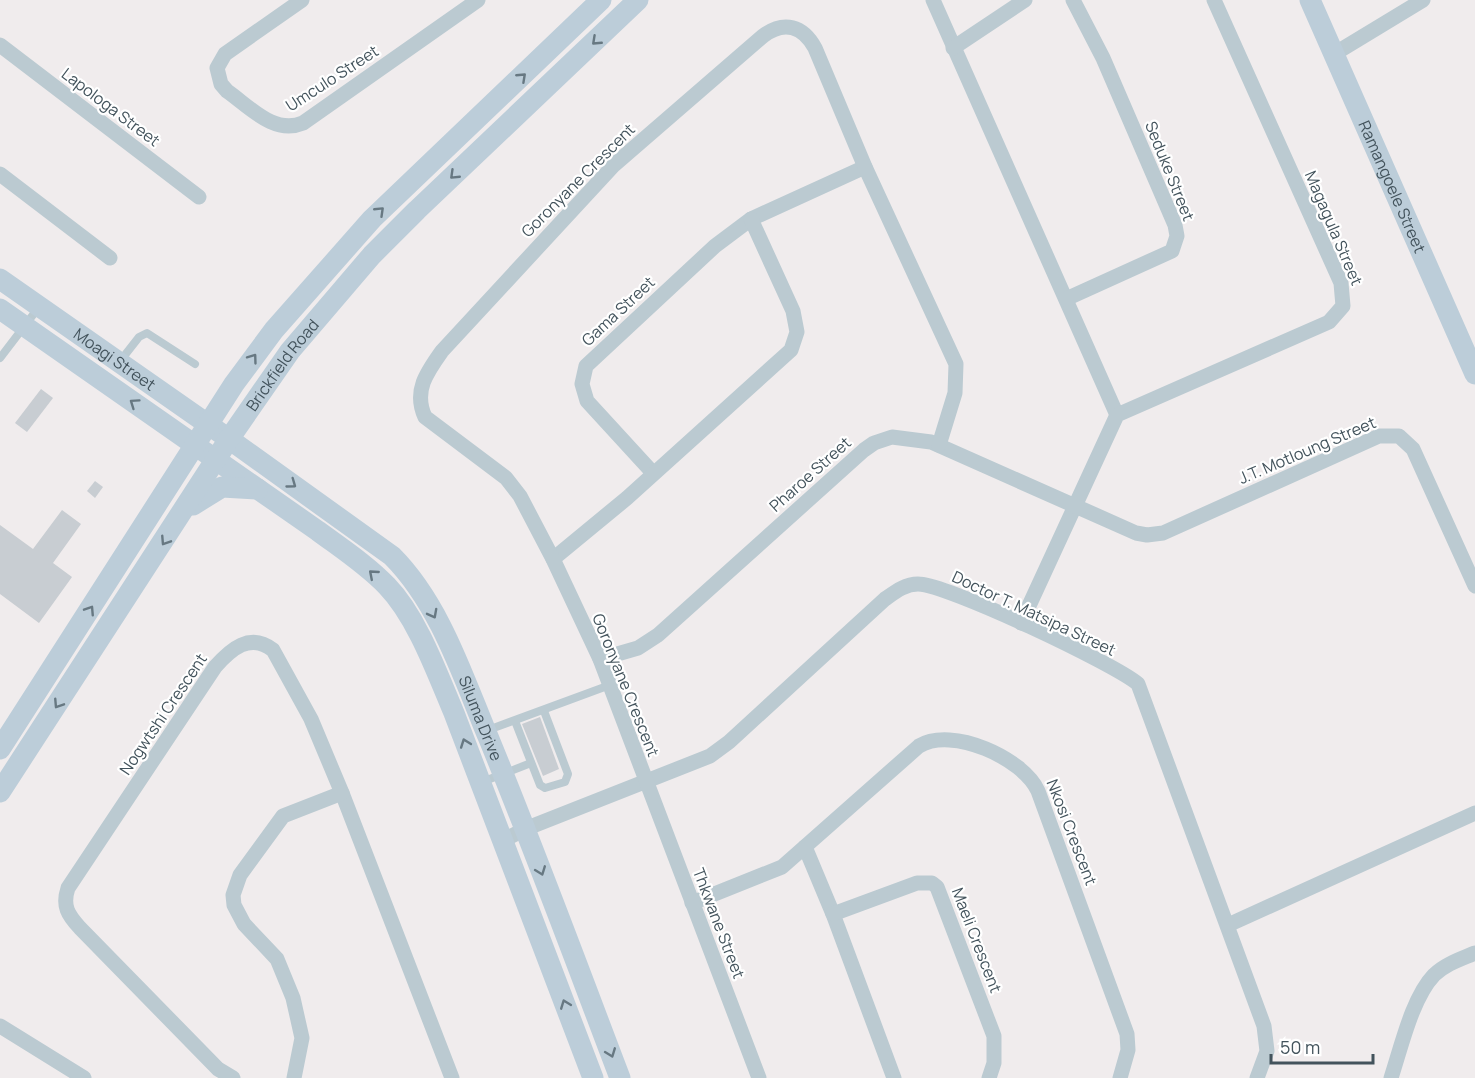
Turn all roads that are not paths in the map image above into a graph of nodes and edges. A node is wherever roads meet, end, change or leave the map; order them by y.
1 (302, 0) edge
2 (478, 0) edge
3 (601, 0) edge
4 (638, 0) edge
5 (933, 0) edge
6 (1025, 0) edge
7 (1073, 0) edge
8 (1214, 0) edge
9 (1310, 0) edge
10 (1423, 0) edge
11 (0, 45) edge
12 (953, 48) junction
13 (1334, 54) junction
14 (865, 167) junction
15 (0, 174) edge
16 (199, 198) dead end
17 (750, 219) junction
18 (110, 258) dead end
19 (0, 279) edge
20 (1066, 299) junction
21 (39, 307) junction
22 (0, 309) edge
23 (24, 327) junction
24 (0, 358) edge
25 (118, 363) junction
26 (195, 364) dead end
27 (1475, 374) edge
28 (1117, 415) junction
29 (166, 426) junction
30 (209, 426) junction
31 (229, 439) junction
32 (939, 445) junction
33 (195, 446) junction
34 (217, 460) junction
35 (653, 473) junction
36 (176, 480) junction
37 (259, 489) junction
38 (1073, 506) junction
39 (180, 518) junction
40 (553, 560) junction
41 (1475, 586) edge
42 (1021, 623) junction
43 (600, 659) junction
44 (610, 685) junction
45 (544, 711) junction
46 (515, 721) junction
47 (486, 731) junction
48 (0, 749) edge
49 (531, 763) junction
50 (503, 773) junction
51 (645, 782) junction
52 (480, 783) junction
53 (0, 792) edge
54 (342, 793) junction
55 (1475, 813) edge
56 (525, 829) junction
57 (502, 841) junction
58 (805, 847) junction
59 (692, 903) junction
60 (833, 914) junction
61 (1228, 925) junction
62 (1475, 952) edge
63 (0, 1026) edge
64 (84, 1078) edge
65 (233, 1078) edge
66 (294, 1078) edge
67 (452, 1078) edge
68 (593, 1078) edge
69 (620, 1078) edge
70 (759, 1078) edge
71 (894, 1078) edge
72 (989, 1078) edge
73 (1120, 1078) edge
74 (1257, 1078) edge
75 (1391, 1078) edge

1 - 2 street, Umculo Street
30 -> 3 street, Brickfield Road
4 -> 31 street, Brickfield Road
5 - 12 street
6 - 12 street
7 - 20 street, Seduke Street
8 - 28 street, Magagula Street
9 - 13 street, Ramangoele Street
10 - 13 street
11 - 16 street, Lapologa Street
12 - 20 street
13 - 27 street, Ramangoele Street
14 - 17 street, Gama Street
14 - 32 street, Goronyane Crescent
14 - 40 street, Goronyane Crescent
15 - 18 street
17 - 35 street
17 - 35 street, Gama Street
19 - 21 street, Moagi Street
20 - 28 street
21 - 23 lane
21 - 25 street, Moagi Street
22 - 23 street, Moagi Street
23 - 24 lane
29 -> 23 street, Moagi Street
25 - 26 lane
25 - 30 street, Moagi Street
28 - 38 street
29 - 33 street, Moagi Street
29 - 36 street
30 - 31 street, Moagi Street
30 - 33 street, Brickfield Road
31 - 34 street, Brickfield Road
31 -> 47 street, Siluma Drive
32 - 38 street, Pharoe Street
32 - 43 street, Pharoe Street
33 - 34 street, Moagi Street
33 - 36 street, Brickfield Road
34 - 37 street, Siluma Drive
34 - 39 street, Brickfield Road
35 - 40 street
48 -> 36 street, Brickfield Road
37 - 39 street
52 -> 37 street, Siluma Drive
38 - 41 street, J.T. Motloung Street
38 - 42 street
39 -> 53 street, Brickfield Road
40 - 43 street, Goronyane Crescent
42 - 51 street, Doctor T. Matsipa Street
42 - 61 street, Doctor T. Matsipa Street
43 - 44 street, Goronyane Crescent
44 - 45 lane
44 - 51 street, Goronyane Crescent
45 - 46 lane
45 - 49 lane
46 - 47 lane
46 - 49 lane
47 - 50 street, Siluma Drive
49 - 50 lane
50 - 52 lane
50 - 56 street, Siluma Drive
51 - 56 street, Doctor T. Matsipa Street
51 - 59 street, Thkwane Street
52 - 57 street, Siluma Drive
54 - 65 street, Nogwtshi Crescent
54 - 66 street
54 - 67 street, Nogwtshi Crescent
55 - 61 street
56 - 57 street, Doctor T. Matsipa Street
56 -> 69 street, Siluma Drive
68 -> 57 street, Siluma Drive
58 - 59 street, Nkosi Crescent
58 - 60 street
58 - 73 street, Nkosi Crescent
59 - 70 street, Thkwane Street
60 - 71 street
60 - 72 street, Maeli Crescent
61 - 74 street, Doctor T. Matsipa Street
62 - 75 street
63 - 64 street

